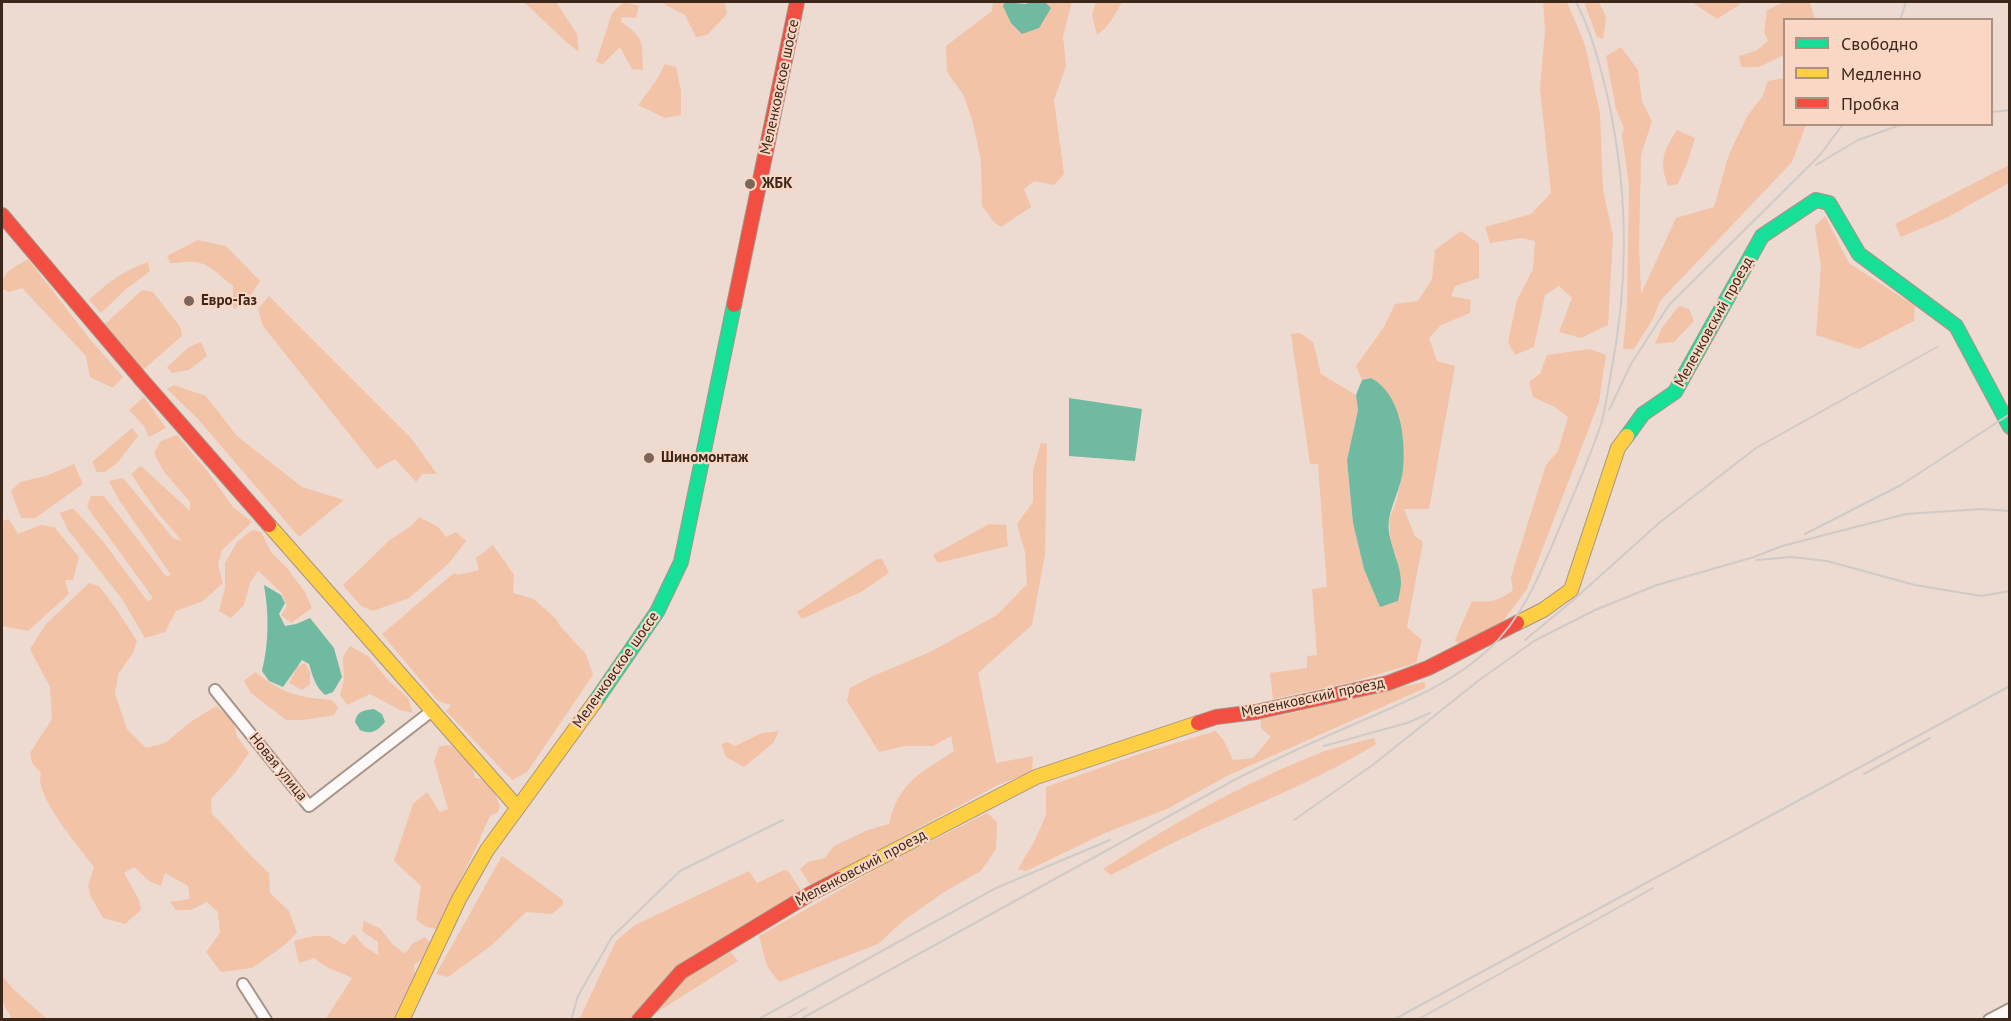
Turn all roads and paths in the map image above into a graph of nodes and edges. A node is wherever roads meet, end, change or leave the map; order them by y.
1 (797, 2) edge
2 (2, 215) edge
3 (2010, 427) edge
4 (215, 690) dead end
5 (433, 710) junction
6 (517, 807) junction
7 (243, 984) dead end
8 (2010, 1009) edge
9 (266, 1020) edge
10 (402, 1020) edge
11 (639, 1020) edge
12 (1989, 1020) edge

1 - 6 street, Меленковское шоссе
2 - 5 street
3 - 11 street, Меленковский проезд
4 - 5 street, Новая улица
5 - 6 street
6 - 10 street, Меленковское шоссе
7 - 9 street
8 - 12 street

